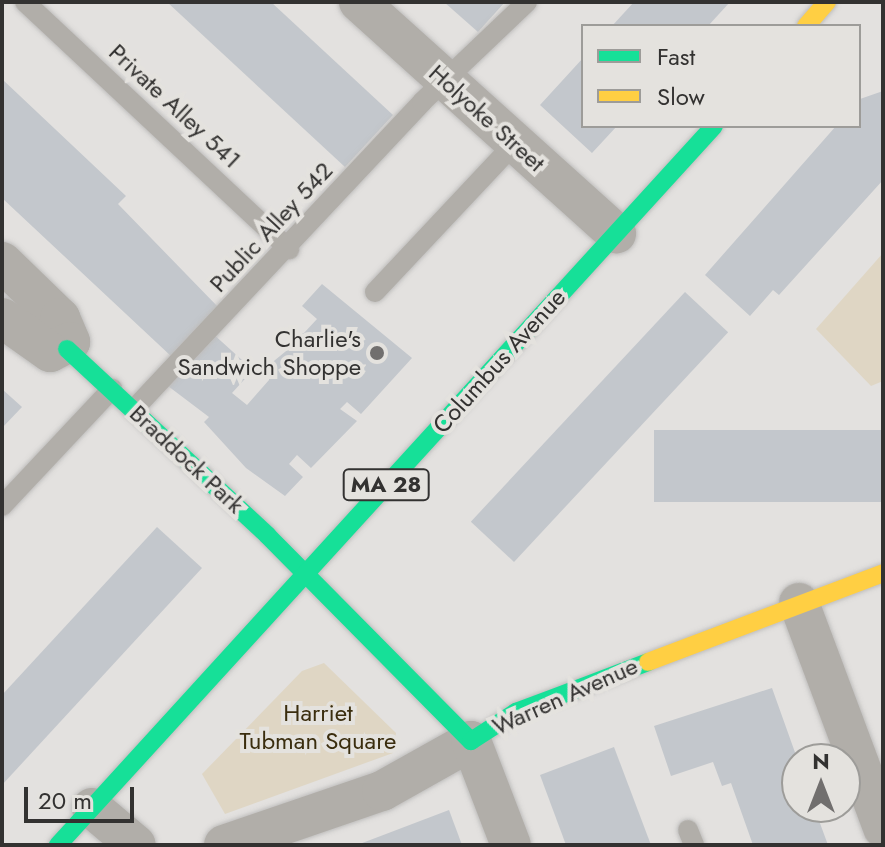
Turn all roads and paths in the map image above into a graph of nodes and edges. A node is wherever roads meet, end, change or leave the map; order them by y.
1 (25, 2) edge
2 (359, 2) edge
3 (527, 2) edge
4 (827, 2) edge
5 (808, 24) edge
6 (448, 83) junction
7 (712, 128) edge
8 (515, 143) junction
9 (616, 233) junction
10 (289, 249) junction
11 (2, 262) edge
12 (375, 292) dead end
13 (2, 318) edge
14 (67, 349) junction
15 (112, 389) junction
16 (134, 409) junction
17 (2, 506) edge
18 (304, 573) junction
19 (883, 573) edge
20 (799, 603) junction
21 (471, 741) junction
22 (92, 808) junction
23 (883, 828) edge
24 (58, 845) edge
25 (136, 845) edge
26 (224, 845) edge
27 (511, 845) edge

1 - 10 lane, Private Alley 541
2 - 6 street, Holyoke Street
3 - 6 lane, Public Alley 542
4 - 5 street
6 - 8 street, Holyoke Street
6 - 10 lane, Public Alley 542
7 - 9 street, Columbus Avenue / MA 28
8 - 9 street, Holyoke Street
8 - 12 lane
9 - 18 street, Columbus Avenue / MA 28
10 - 16 lane, Public Alley 542
11 - 14 street
13 - 14 street, Braddock Park
14 - 15 street, Braddock Park
15 - 16 street, Braddock Park
15 - 17 lane
16 - 18 street, Braddock Park
18 - 21 street, Warren Avenue
18 - 22 street, Columbus Avenue / MA 28
19 - 20 street, Warren Avenue
20 - 21 street, Warren Avenue
20 - 23 street
21 - 26 street
21 - 27 street
22 - 24 street, Columbus Avenue / MA 28
22 - 25 street

